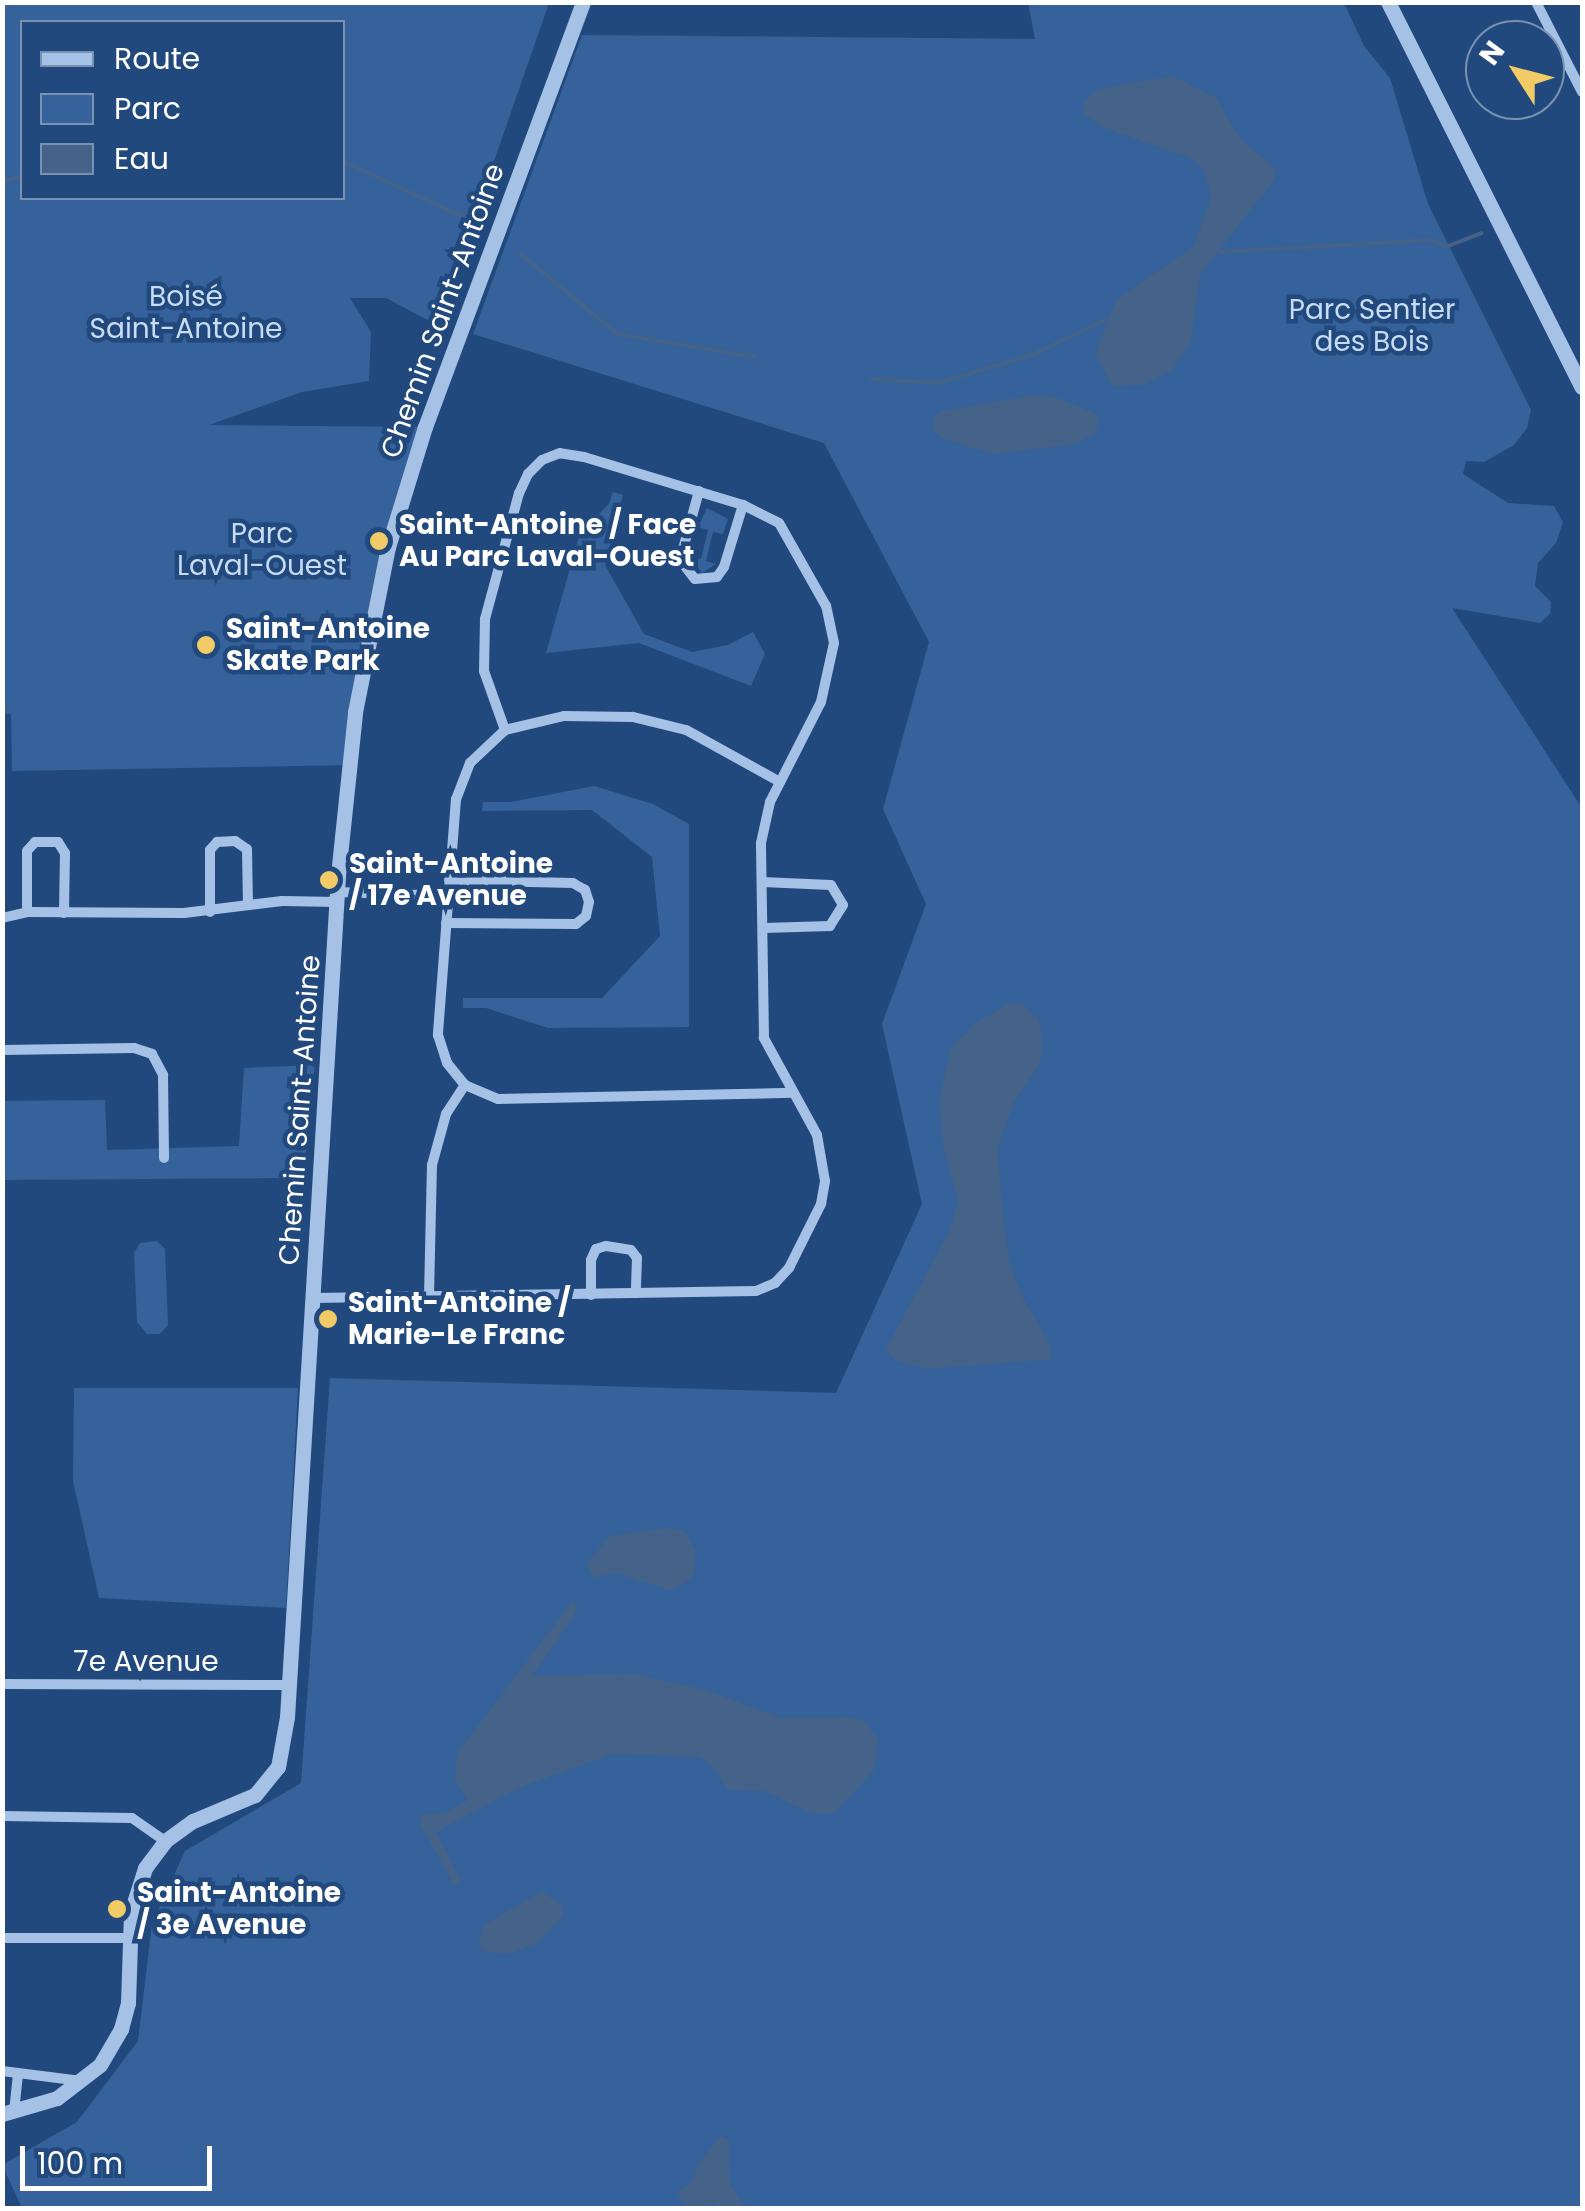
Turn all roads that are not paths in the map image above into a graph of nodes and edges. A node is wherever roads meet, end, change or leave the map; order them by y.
1 (583, 2) edge
2 (1388, 2) edge
3 (1553, 2) edge
4 (1538, 6) edge
5 (1582, 92) edge
6 (1582, 387) edge
7 (699, 491) junction
8 (743, 505) junction
9 (505, 730) junction
10 (780, 782) junction
11 (449, 880) junction
12 (762, 882) junction
13 (447, 896) junction
14 (338, 897) junction
15 (248, 904) junction
16 (27, 912) junction
17 (210, 912) junction
18 (64, 913) junction
19 (2, 918) edge
20 (446, 922) junction
21 (764, 928) junction
22 (2, 1050) edge
23 (465, 1085) junction
24 (794, 1093) junction
25 (164, 1158) dead end
26 (636, 1293) junction
27 (591, 1294) junction
28 (429, 1296) junction
29 (314, 1298) junction
30 (2, 1684) edge
31 (290, 1685) junction
32 (2, 1816) edge
33 (165, 1841) junction
34 (2, 1938) edge
35 (129, 1938) junction
36 (2, 2071) edge
37 (18, 2074) junction
38 (82, 2081) junction
39 (8, 2113) edge

1 - 14 street, Chemin Saint-Antoine
2 - 6 street
3 - 4 street
4 - 5 street
7 - 8 street
7 - 8 street
7 - 9 street
8 - 10 street
9 - 10 street
9 - 11 street
10 - 12 street
11 - 13 street
11 - 20 street
12 - 21 street
12 - 21 street
13 - 14 street
13 - 20 street
14 - 15 street
14 - 29 street, Chemin Saint-Antoine
15 - 17 street
15 - 17 street
16 - 18 street
16 - 18 street
16 - 19 street
17 - 18 street
20 - 23 street
21 - 24 street
22 - 25 street
23 - 24 street
23 - 28 street
24 - 26 street
26 - 27 street
26 - 27 street
27 - 28 street
28 - 29 street
29 - 31 street, Chemin Saint-Antoine
30 - 31 street, 7e Avenue
31 - 33 street, Chemin Saint-Antoine
32 - 33 street
33 - 35 street, Chemin Saint-Antoine
34 - 35 street
35 - 38 street, Chemin Saint-Antoine
36 - 37 street
37 - 38 street
37 - 39 street
38 - 39 street, Chemin Saint-Antoine

